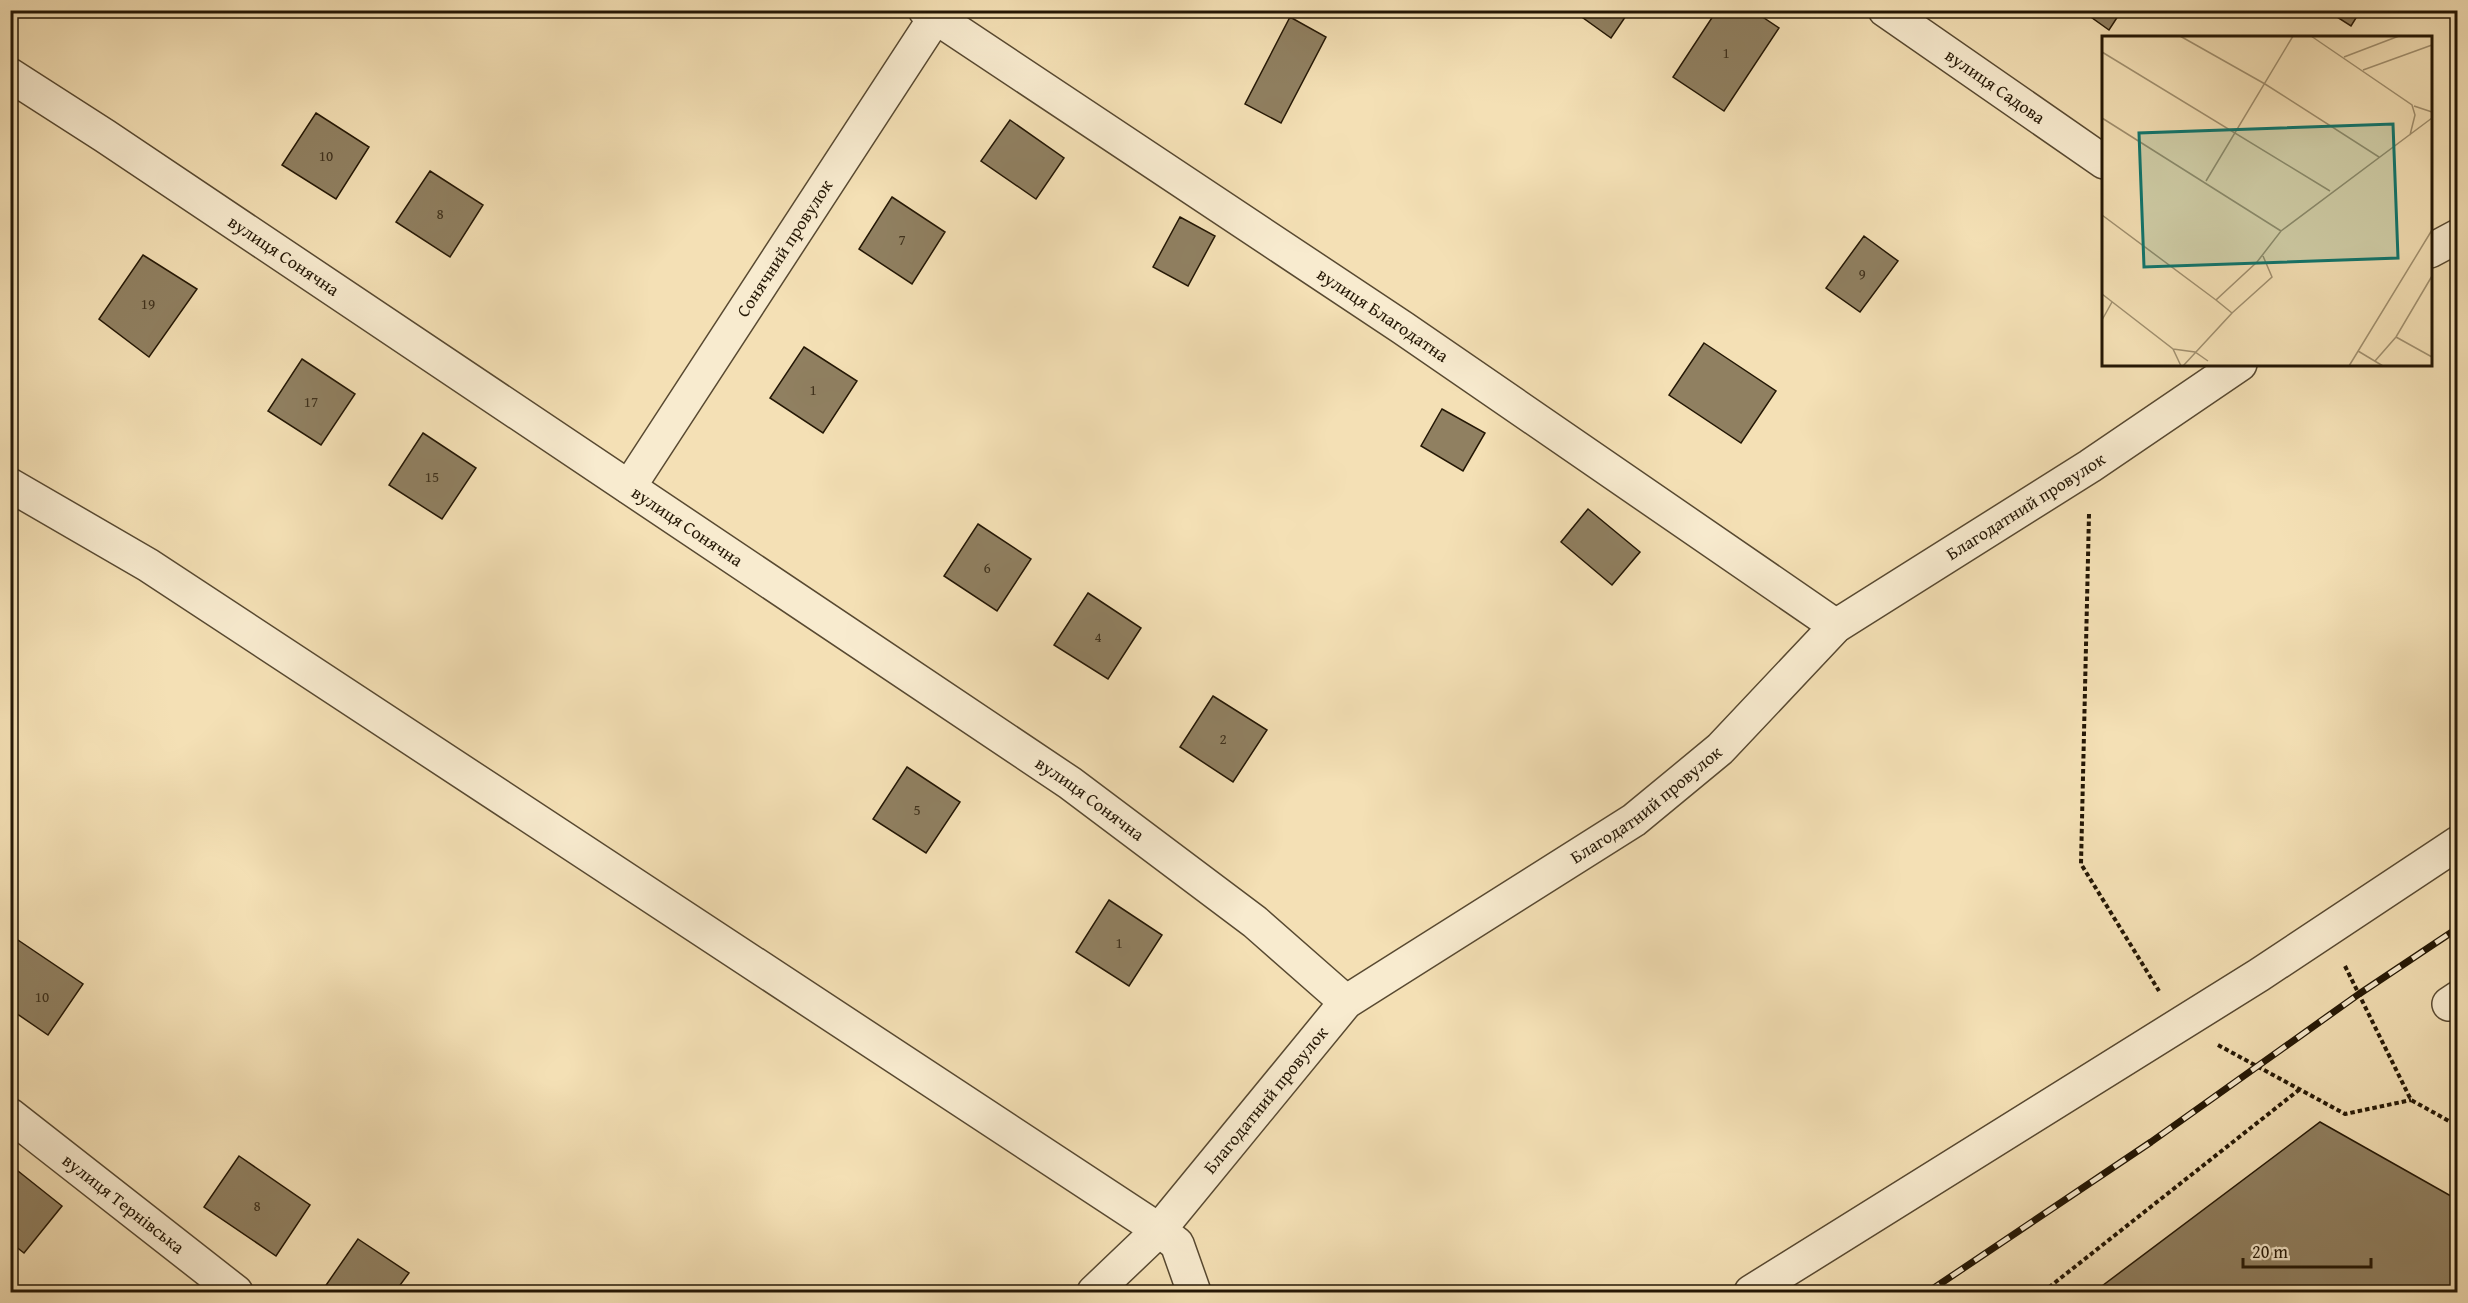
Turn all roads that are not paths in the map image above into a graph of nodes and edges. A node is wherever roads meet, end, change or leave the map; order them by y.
1 (1885, 10) edge
2 (934, 13) edge
3 (10, 75) edge
4 (2102, 161) edge
5 (2457, 236) edge
6 (2432, 249) edge
7 (2237, 366) edge
8 (10, 485) edge
9 (629, 487) junction
10 (1836, 626) junction
11 (2457, 843) edge
12 (1346, 1002) junction
13 (10, 1115) edge
14 (1159, 1230) junction
15 (236, 1293) edge
16 (1094, 1293) edge
17 (1194, 1293) edge
18 (1751, 1293) edge

1 - 4 street, вулиця Садова
2 - 9 street, Сонячний провулок
2 - 10 street, вулиця Благодатна
3 - 9 street, вулиця Сонячна
5 - 6 street
7 - 10 street, Благодатний провулок
8 - 14 street
9 - 12 street, вулиця Сонячна
10 - 12 street, Благодатний провулок
11 - 18 street
12 - 14 street, Благодатний провулок
13 - 15 street, вулиця Тернівська
14 - 16 street, Благодатний провулок
14 - 17 street

